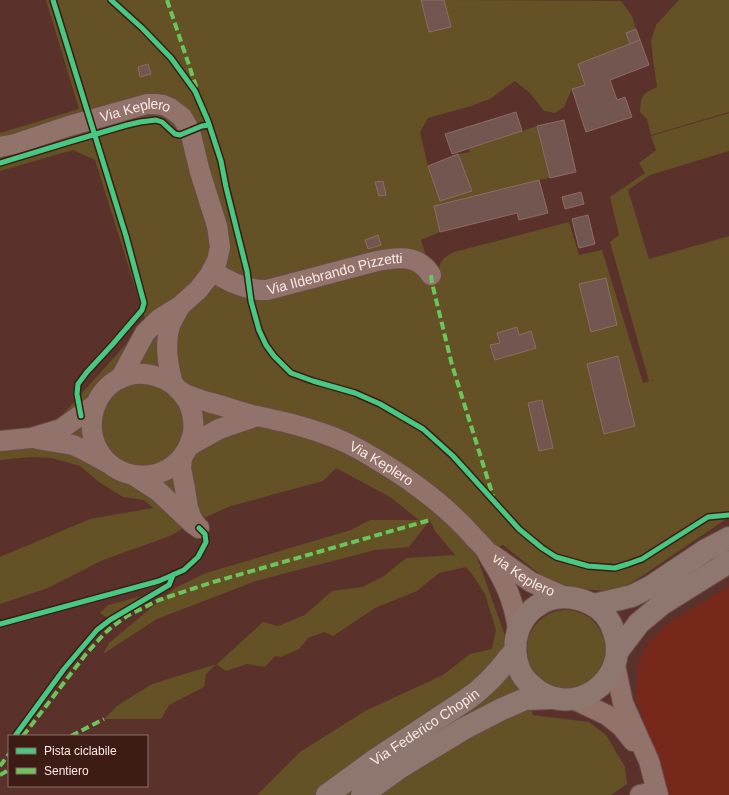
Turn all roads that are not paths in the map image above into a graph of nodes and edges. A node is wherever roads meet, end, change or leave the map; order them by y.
1 (0, 147) edge
2 (212, 271) junction
3 (431, 275) dead end
4 (180, 306) junction
5 (120, 379) junction
6 (177, 388) junction
7 (95, 405) junction
8 (256, 416) junction
9 (31, 438) junction
10 (0, 441) edge
11 (185, 452) junction
12 (108, 463) junction
13 (135, 476) junction
14 (729, 538) edge
15 (485, 549) junction
16 (729, 562) edge
17 (565, 597) junction
18 (594, 606) junction
19 (518, 630) junction
20 (515, 650) junction
21 (616, 658) junction
22 (551, 698) junction
23 (573, 699) junction
24 (649, 761) junction
25 (652, 794) edge
26 (327, 795) edge
27 (362, 795) edge

1 - 2 street, Via Keplero
2 - 3 street, Via Ildebrando Pizzetti
2 - 4 street, Via Keplero
4 - 5 street
4 - 6 street
5 - 6 street
5 - 7 street
6 - 8 street, Via Keplero
6 - 11 street
7 - 9 street
7 - 12 street
8 - 11 street
8 - 15 street, Via Keplero
9 - 10 street
9 - 12 street
11 - 13 street
11 - 13 street
12 - 13 street
14 - 18 main road
15 - 17 street, via Keplero
15 - 19 street, via Keplero
16 - 21 main road, Via Federico Chopin
17 - 18 main road, Via Federico Chopin
17 - 19 main road, Via Federico Chopin
18 - 21 main road, Via Federico Chopin
19 - 20 main road, Via Federico Chopin
20 - 22 main road, Via Federico Chopin
20 - 26 main road, Via Federico Chopin
21 - 23 main road, Via Federico Chopin
21 - 24 street
22 - 23 main road, Via Federico Chopin
22 - 27 main road, Via Federico Chopin
23 - 24 street
24 - 25 street

